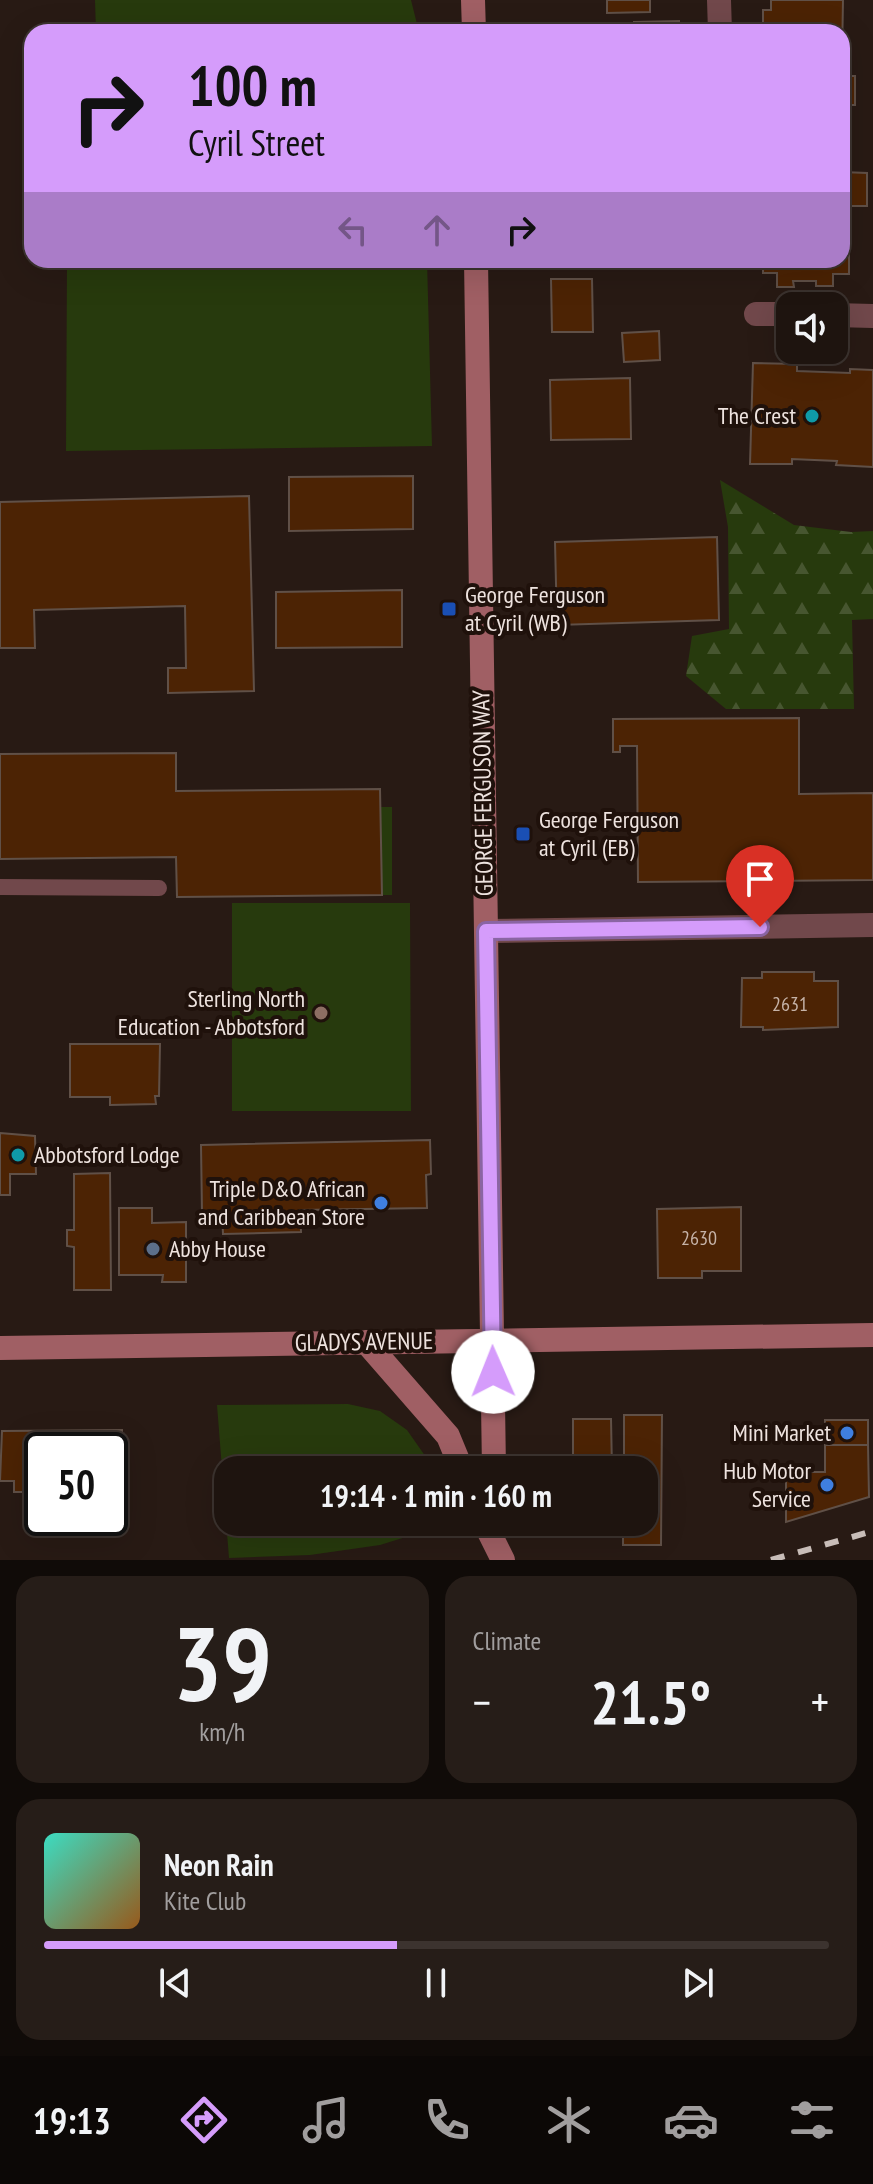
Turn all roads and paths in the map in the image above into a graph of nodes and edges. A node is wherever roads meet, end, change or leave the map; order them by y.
1 (473, 0) edge
2 (719, 0) edge
3 (474, 24) edge
4 (720, 24) edge
5 (476, 268) edge
6 (756, 314) dead end
7 (776, 314) edge
8 (848, 315) edge
9 (873, 316) edge
10 (0, 887) edge
11 (159, 888) dead end
12 (873, 925) edge
13 (486, 931) junction
14 (873, 1335) edge
15 (493, 1340) junction
16 (366, 1342) junction
17 (0, 1348) edge
18 (456, 1456) edge
19 (494, 1456) edge
20 (489, 1536) edge
21 (494, 1536) edge
22 (495, 1556) edge

1 - 3 main road
2 - 4 street
5 - 13 main road, GEORGE FERGUSON WAY
6 - 7 street
8 - 9 street
10 - 11 lane
12 - 13 street
13 - 15 main road, GEORGE FERGUSON WAY
14 - 15 main road, GLADYS AVENUE
15 - 16 main road, GLADYS AVENUE
15 - 19 main road, GEORGE FERGUSON WAY
16 - 17 main road, GLADYS AVENUE
16 - 18 main road
20 - 22 main road
21 - 22 main road

